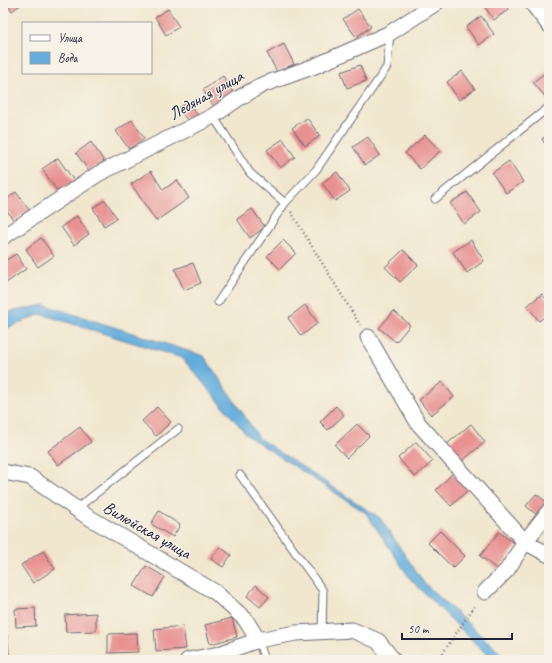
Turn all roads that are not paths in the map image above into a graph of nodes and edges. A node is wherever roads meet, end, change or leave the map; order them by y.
1 (436, 3) edge
2 (532, 3) edge
3 (549, 25) edge
4 (390, 34) junction
5 (549, 107) edge
6 (213, 116) junction
7 (435, 199) dead end
8 (285, 203) junction
9 (3, 237) edge
10 (218, 302) dead end
11 (368, 337) road end
12 (178, 429) dead end
13 (3, 472) edge
14 (240, 475) dead end
15 (76, 509) junction
16 (549, 511) edge
17 (525, 542) junction
18 (549, 555) edge
19 (485, 592) road end
20 (322, 632) junction
21 (258, 640) junction
22 (188, 660) edge
23 (265, 660) edge
24 (393, 660) edge

1 - 4 street, Ледяная улица
2 - 3 street
4 - 6 street, Ледяная улица
4 - 8 lane
5 - 7 lane
6 - 8 lane
6 - 9 street, Ледяная улица
8 - 10 lane
11 - 17 street
12 - 15 lane
13 - 15 street, Вилюйская улица
14 - 20 lane
15 - 21 street, Вилюйская улица
16 - 17 street
17 - 18 street
17 - 19 street
20 - 21 street
20 - 24 street
21 - 22 street
21 - 23 lane

